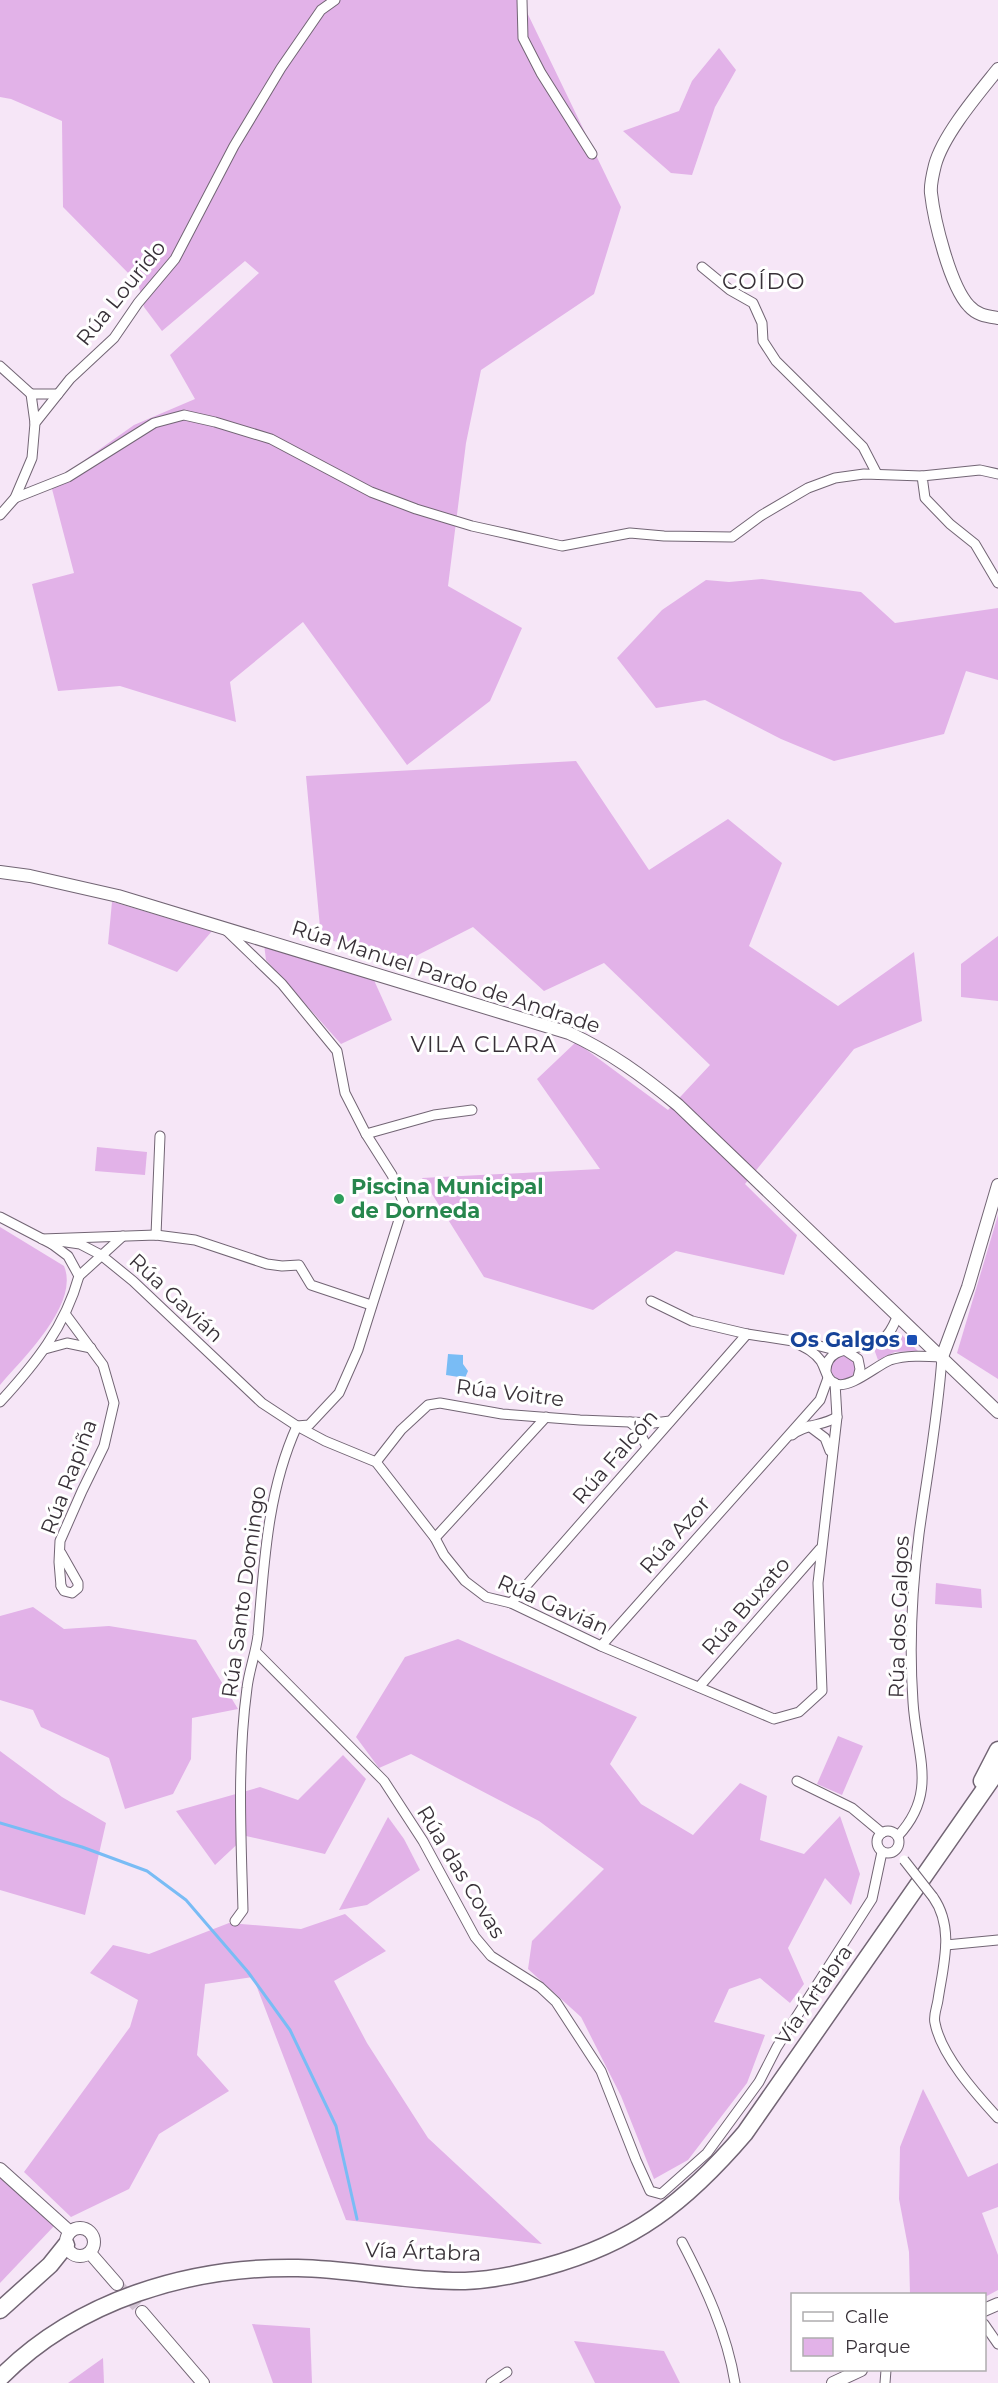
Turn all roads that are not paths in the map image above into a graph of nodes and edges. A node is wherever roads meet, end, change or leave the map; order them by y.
1 (334, 0) edge
2 (522, 0) edge
3 (998, 69) edge
4 (592, 154) dead end
5 (702, 267) dead end
6 (998, 318) edge
7 (0, 366) edge
8 (31, 394) junction
9 (58, 394) junction
10 (35, 423) junction
11 (877, 474) junction
12 (998, 474) edge
13 (922, 476) junction
14 (15, 498) junction
15 (0, 515) edge
16 (998, 583) edge
17 (0, 873) edge
18 (223, 926) junction
19 (472, 1110) dead end
20 (366, 1134) junction
21 (160, 1136) dead end
22 (998, 1185) edge
23 (0, 1217) edge
24 (156, 1235) junction
25 (123, 1236) junction
26 (42, 1239) junction
27 (52, 1244) junction
28 (101, 1255) junction
29 (79, 1276) junction
30 (651, 1301) dead end
31 (371, 1305) junction
32 (66, 1315) junction
33 (898, 1315) junction
34 (747, 1334) junction
35 (794, 1342) junction
36 (91, 1348) junction
37 (45, 1349) junction
38 (843, 1351) junction
39 (942, 1357) junction
40 (858, 1377) junction
41 (830, 1378) junction
42 (849, 1384) junction
43 (0, 1402) edge
44 (998, 1412) edge
45 (837, 1413) junction
46 (546, 1417) junction
47 (670, 1421) junction
48 (630, 1422) junction
49 (297, 1426) junction
50 (809, 1426) junction
51 (647, 1447) junction
52 (777, 1448) junction
53 (831, 1453) junction
54 (376, 1462) junction
55 (435, 1538) junction
56 (820, 1549) junction
57 (61, 1553) junction
58 (511, 1604) junction
59 (601, 1646) junction
60 (256, 1652) junction
61 (699, 1687) junction
62 (998, 1750) edge
63 (998, 1770) edge
64 (797, 1781) dead end
65 (998, 1785) edge
66 (971, 1808) junction
67 (882, 1833) junction
68 (898, 1836) junction
69 (897, 1850) junction
70 (882, 1852) junction
71 (235, 1921) dead end
72 (998, 1940) edge
73 (946, 1945) junction
74 (998, 2118) edge
75 (0, 2169) edge
76 (68, 2239) junction
77 (682, 2242) dead end
78 (90, 2253) junction
79 (117, 2284) tunnel mouth
80 (0, 2310) edge
81 (142, 2312) tunnel mouth
82 (986, 2327) edge
83 (998, 2344) edge
84 (859, 2371) edge
85 (507, 2372) dead end
86 (0, 2378) edge
87 (203, 2383) edge
88 (491, 2383) edge
89 (735, 2383) edge
90 (833, 2383) edge

1 - 9 street, Rúa Lourido
2 - 4 street
3 - 6 street
5 - 11 street
7 - 8 street
8 - 9 street
8 - 10 street
9 - 10 street, Rúa Lourido
10 - 14 street
11 - 13 street
11 - 14 street
12 - 13 street
13 - 16 street
14 - 15 street
17 - 18 street, Rúa Manuel Pardo de Andrade
18 - 20 street
18 - 33 street, Rúa Manuel Pardo de Andrade
19 - 20 street
20 - 31 street
21 - 24 street
22 - 39 street
23 - 26 street
24 - 25 street
24 - 31 street
25 - 26 street
25 - 28 street
26 - 27 street
27 - 28 street, Rúa Gavián
27 - 29 street
28 - 29 street
28 - 49 street, Rúa Gavián
29 - 32 street
30 - 34 street
31 - 49 street
32 - 36 street, Rúa Rapiña
32 - 37 street
33 - 38 street
33 - 39 street, Rúa Manuel Pardo de Andrade
34 - 35 street
34 - 47 street, Rúa Falcón
35 - 38 street
35 - 41 street
36 - 37 street
36 - 57 street, Rúa Rapiña
37 - 43 street
38 - 40 street
38 - 41 street
39 - 40 street
39 - 44 street, Rúa Manuel Pardo de Andrade
39 - 68 street, Rúa dos Galgos
40 - 42 street
41 - 42 street
41 - 45 street, Rúa Gavián
41 - 52 street, Rúa Azor
42 - 45 street, Rúa Gavián
45 - 50 street, Rúa Azor
45 - 53 street, Rúa Gavián
46 - 48 street, Rúa Voitre
46 - 54 street, Rúa Voitre
46 - 55 street
47 - 48 street, Rúa Voitre
47 - 51 street, Rúa Falcón
48 - 51 street
49 - 54 street, Rúa Gavián
49 - 60 street, Rúa Santo Domingo
50 - 52 street, Rúa Azor
50 - 53 street
51 - 58 street, Rúa Falcón
52 - 59 street, Rúa Azor
53 - 56 street, Rúa Gavián
54 - 55 street, Rúa Gavián
55 - 58 street, Rúa Gavián
56 - 61 street, Rúa Buxato
56 - 61 street, Rúa Gavián
57 - 57 street, Rúa Rapiña
58 - 59 street, Rúa Gavián
59 - 61 street, Rúa Gavián
60 - 70 street, Rúa das Covas
60 - 71 street, Rúa Santo Domingo
62 - 66 highway
63 - 66 highway, Vía Ártabra
64 - 67 street
65 - 66 highway
66 - 86 highway, Vía Ártabra
67 - 68 street
67 - 70 street
68 - 69 street
69 - 70 street
69 - 73 street, bridge
72 - 73 street
73 - 74 street
75 - 76 street
76 - 78 street
76 - 78 street
76 - 80 highway
77 - 89 street
78 - 79 street
81 - 87 street
82 - 83 street
84 - 90 street
85 - 88 street

